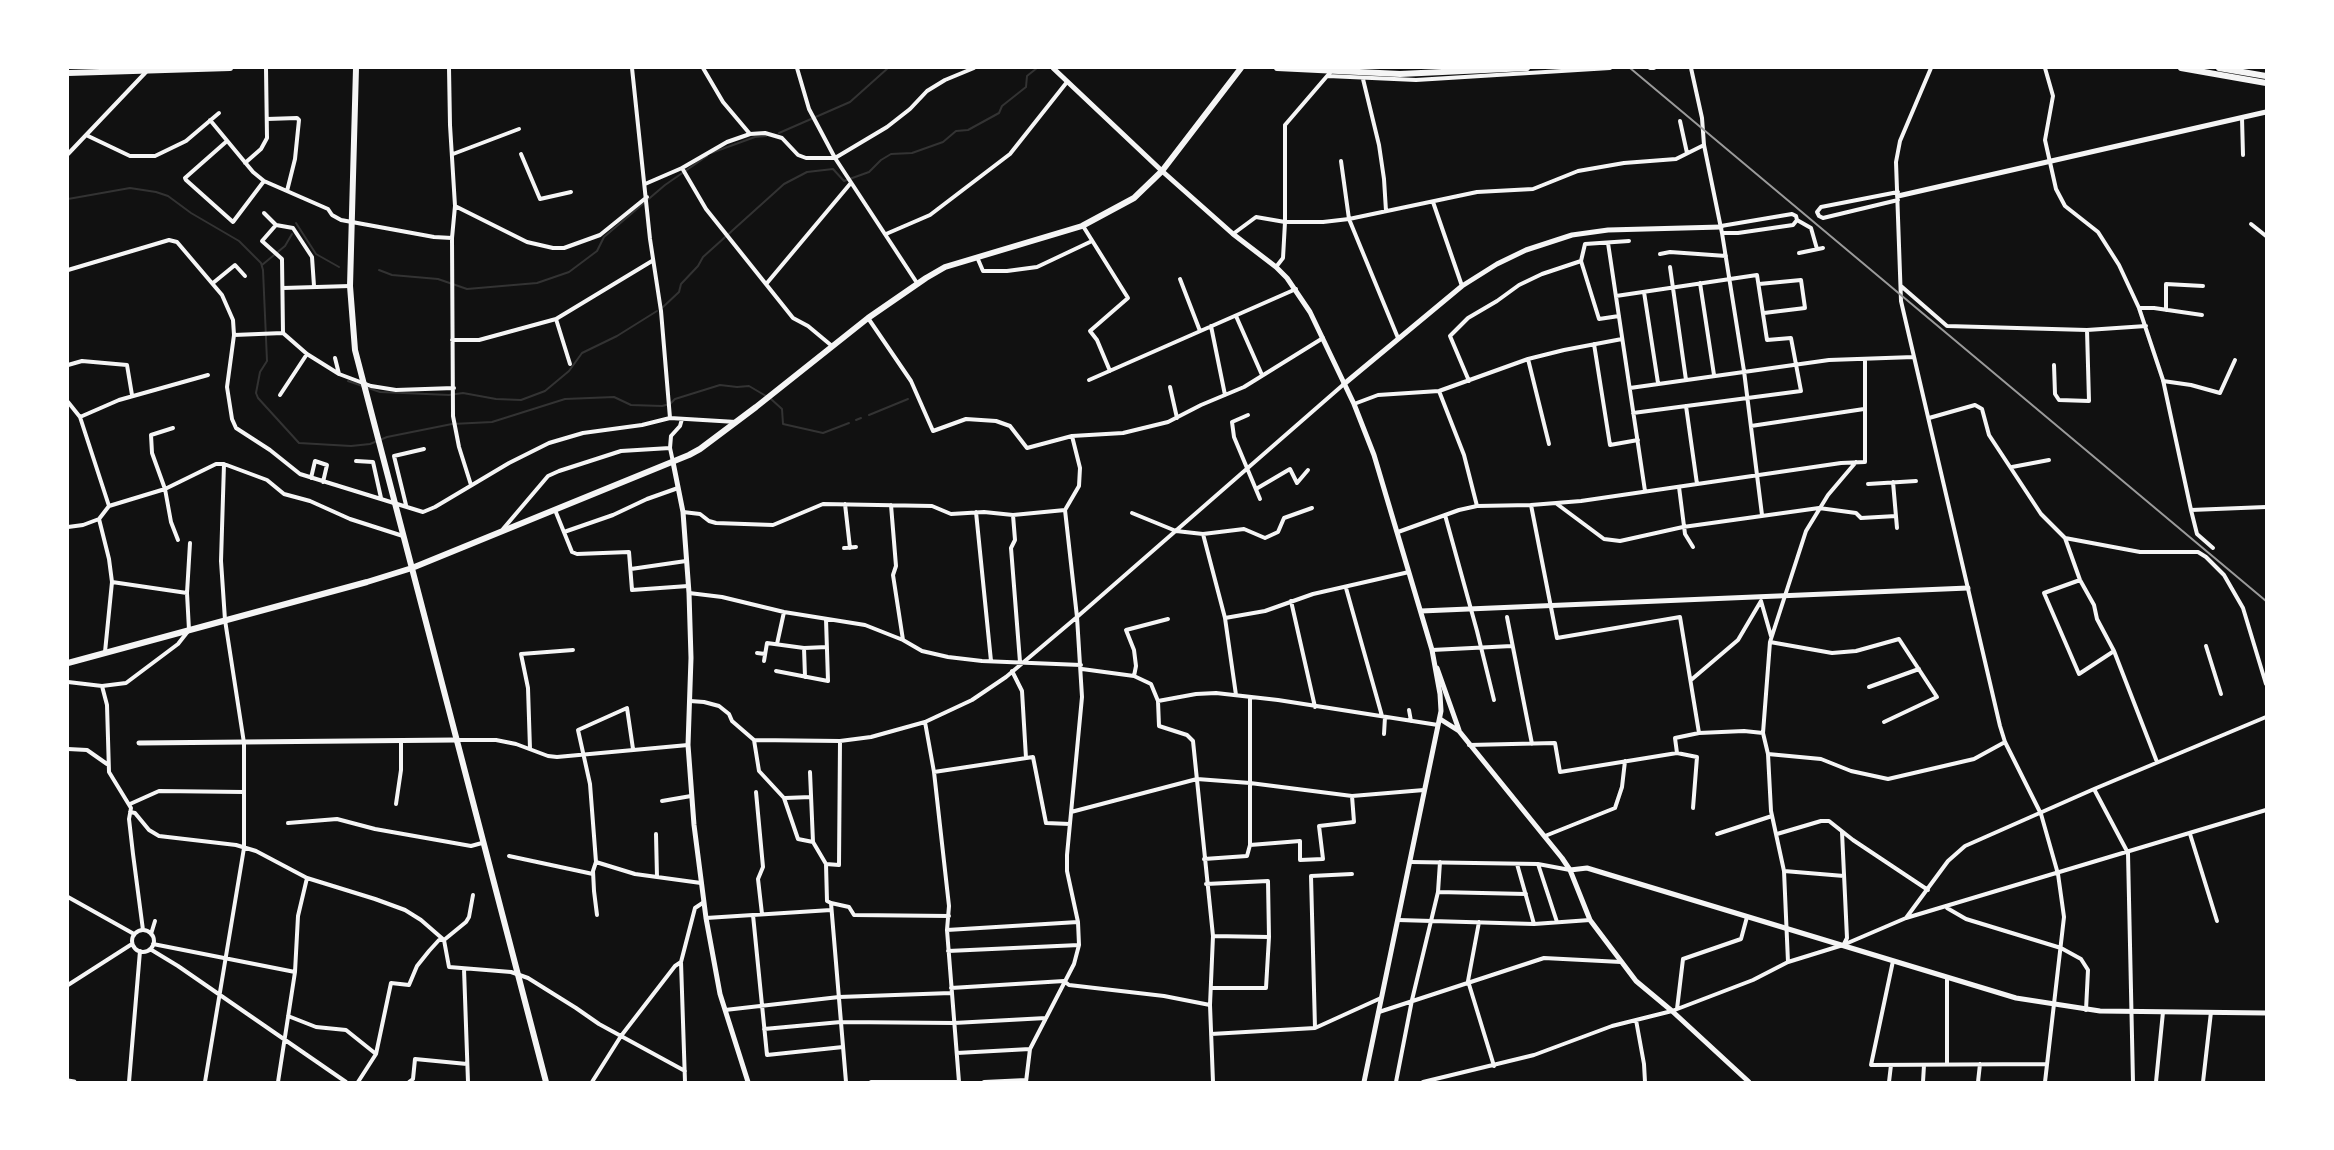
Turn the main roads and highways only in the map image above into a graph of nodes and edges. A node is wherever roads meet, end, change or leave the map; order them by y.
1 (230, 68) edge
2 (356, 68) edge
3 (1241, 68) edge
4 (1277, 68) edge
5 (1527, 68) edge
6 (2181, 68) edge
7 (2219, 68) edge
8 (163, 69) edge
9 (68, 73) edge
10 (2266, 76) edge
11 (2266, 83) edge
12 (412, 568) junction
13 (68, 663) edge
14 (546, 1083) edge

1 - 8 main road
2 - 12 main road
3 - 12 main road
4 - 5 main road
6 - 11 main road
7 - 10 main road
8 - 9 main road
12 - 13 main road
12 - 14 main road

